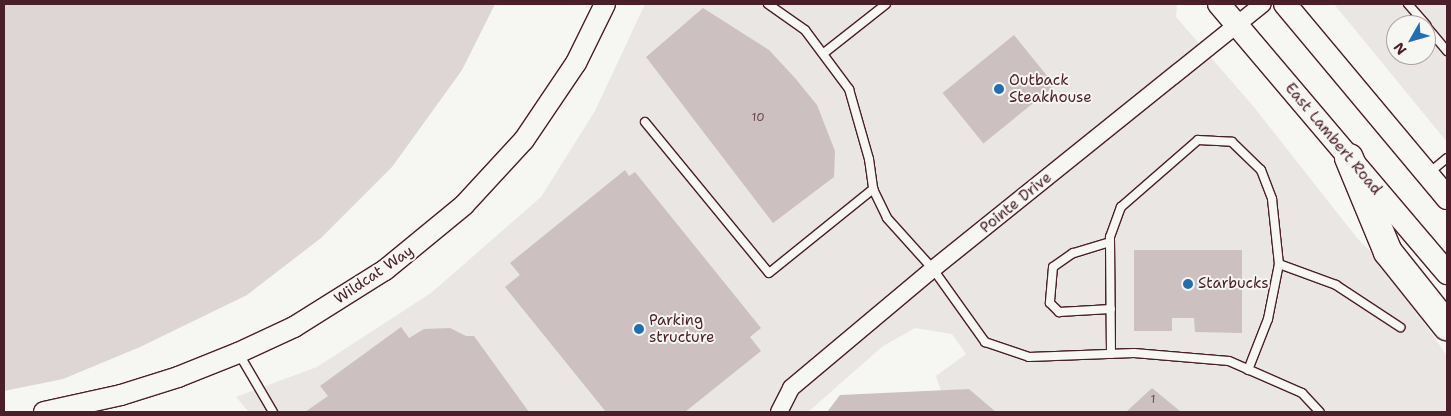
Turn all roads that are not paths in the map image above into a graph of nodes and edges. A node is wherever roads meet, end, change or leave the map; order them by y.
1 (605, 4) edge
2 (768, 4) edge
3 (886, 4) edge
4 (1219, 4) edge
5 (1263, 4) edge
6 (1285, 4) edge
7 (1408, 4) edge
8 (1417, 15) edge
9 (1237, 26) junction
10 (1436, 37) edge
11 (1447, 51) edge
12 (824, 54) junction
13 (645, 122) dead end
14 (1349, 158) junction
15 (1447, 158) edge
16 (1428, 175) junction
17 (873, 189) junction
18 (1447, 198) edge
19 (1110, 242) junction
20 (1279, 264) junction
21 (933, 269) junction
22 (1447, 273) edge
23 (1110, 309) junction
24 (1400, 326) dead end
25 (1447, 326) edge
26 (238, 353) junction
27 (1111, 354) junction
28 (1248, 370) junction
29 (44, 412) edge
30 (273, 412) edge
31 (780, 412) edge
32 (1320, 412) edge

1 - 26 street, Wildcat Way
2 - 12 lane
3 - 12 lane
4 - 9 main road, East Lambert Road
5 - 9 street, Pointe Drive
6 - 16 main road
7 - 8 lane
9 - 14 main road, East Lambert Road
9 - 21 street, Pointe Drive
10 - 11 lane
12 - 17 lane
13 - 17 lane
14 - 22 main road, East Lambert Road
14 - 25 highway
15 - 16 lane
16 - 18 main road
17 - 21 lane
19 - 20 lane
19 - 23 lane
19 - 23 lane
20 - 24 lane
20 - 28 lane
21 - 27 lane
21 - 31 street, Pointe Drive
23 - 27 lane
26 - 29 street, Wildcat Way
26 - 30 lane
27 - 28 lane
28 - 32 lane

